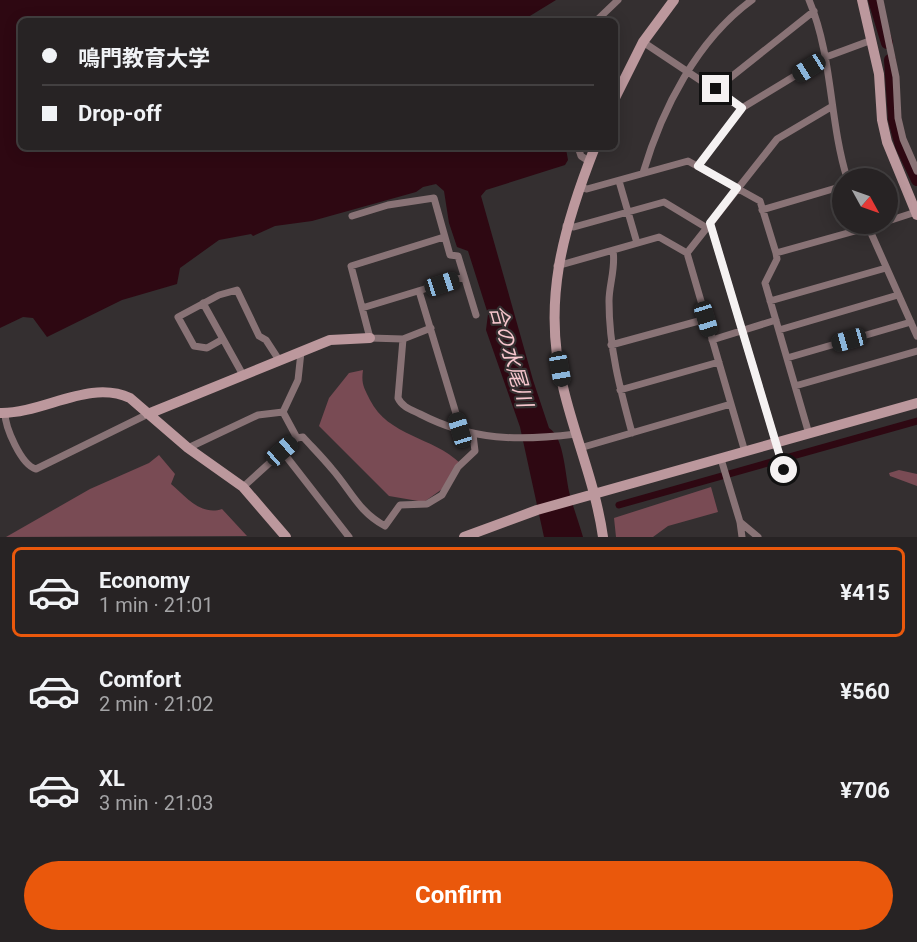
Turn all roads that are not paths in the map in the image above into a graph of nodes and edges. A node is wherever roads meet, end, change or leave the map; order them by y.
1 (618, 0) edge
2 (674, 0) edge
3 (752, 0) edge
4 (809, 0) edge
5 (862, 0) edge
6 (880, 0) edge
7 (814, 11) junction
8 (599, 18) edge
9 (872, 40) junction
10 (643, 42) junction
11 (826, 57) junction
12 (688, 71) junction
13 (716, 89) junction
14 (618, 92) edge
15 (831, 107) junction
16 (742, 108) junction
17 (579, 150) edge
18 (594, 150) edge
19 (590, 162) junction
20 (698, 166) junction
21 (844, 168) edge
22 (917, 171) edge
23 (643, 173) junction
24 (620, 181) junction
25 (579, 187) junction
26 (737, 188) junction
27 (832, 189) edge
28 (762, 210) junction
29 (628, 213) junction
30 (916, 213) edge
31 (352, 216) dead end
32 (898, 218) edge
33 (709, 225) junction
34 (566, 226) junction
35 (838, 234) edge
36 (871, 234) edge
37 (444, 237) junction
38 (638, 243) junction
39 (613, 251) junction
40 (687, 253) junction
41 (776, 253) junction
42 (557, 266) junction
43 (886, 268) junction
44 (464, 277) junction
45 (419, 291) junction
46 (898, 295) junction
47 (770, 301) junction
48 (203, 303) junction
49 (362, 308) junction
50 (476, 315) dead end
51 (706, 319) junction
52 (776, 321) junction
53 (910, 322) junction
54 (431, 328) junction
55 (744, 330) junction
56 (779, 330) junction
57 (917, 336) edge
58 (370, 338) junction
59 (223, 339) junction
60 (403, 339) junction
61 (712, 340) junction
62 (611, 345) junction
63 (917, 351) edge
64 (301, 352) junction
65 (787, 358) junction
66 (279, 360) junction
67 (719, 362) junction
68 (243, 375) junction
69 (795, 386) junction
70 (620, 390) junction
71 (917, 403) edge
72 (731, 405) junction
73 (283, 412) junction
74 (2, 413) edge
75 (148, 414) junction
76 (460, 430) junction
77 (632, 433) junction
78 (576, 434) junction
79 (809, 434) junction
80 (473, 435) junction
81 (297, 438) junction
82 (778, 447) junction
83 (188, 448) junction
84 (580, 448) junction
85 (282, 451) junction
86 (745, 452) junction
87 (721, 459) junction
88 (784, 467) dead end
89 (243, 488) junction
90 (594, 495) junction
91 (740, 522) junction
92 (286, 537) edge
93 (350, 537) edge
94 (464, 537) edge
95 (603, 537) edge
96 (742, 537) edge
97 (758, 537) edge

1 - 8 street
2 - 10 street
3 - 12 street
4 - 7 street
5 - 9 street
6 - 22 street
7 - 11 street
7 - 13 street
9 - 11 street
9 - 30 street
10 - 12 street
10 - 14 street
11 - 15 street
11 - 16 street
12 - 13 street
12 - 23 street
13 - 16 street
15 - 21 street
15 - 26 street
16 - 20 street
17 - 19 street
18 - 19 street
19 - 25 street
20 - 23 street
20 - 26 street
23 - 24 street
24 - 25 street
24 - 29 street
25 - 34 street
26 - 28 street
26 - 33 street
27 - 28 street
28 - 41 street
29 - 33 street
29 - 34 street
29 - 38 street
30 - 32 street
31 - 37 street
33 - 40 street
33 - 55 street
34 - 42 street
35 - 41 street
36 - 43 street
37 - 44 street
37 - 49 street
38 - 39 street
38 - 40 street
39 - 42 street
39 - 62 street
40 - 51 street
41 - 47 street
42 - 78 street
43 - 46 street
43 - 47 street
44 - 45 street
44 - 50 street
45 - 49 street
45 - 54 street
46 - 53 street
46 - 56 street
47 - 52 street
48 - 59 street
48 - 59 street
48 - 66 street
49 - 58 street
51 - 61 street
51 - 62 street
52 - 55 street
52 - 56 street
53 - 57 street
53 - 65 street
54 - 60 street
54 - 76 street
55 - 61 street
55 - 82 street
56 - 65 street
58 - 60 street
58 - 64 street
59 - 68 street
60 - 76 street
61 - 67 street
62 - 70 street
63 - 69 street
64 - 66 street
64 - 73 street
65 - 69 street
66 - 68 street
67 - 70 street
67 - 72 street
68 - 75 street
69 - 79 street
70 - 77 street
71 - 79 street
72 - 77 street
72 - 86 street
73 - 81 street
73 - 83 street
74 - 75 street
74 - 75 street
75 - 83 street
76 - 80 street
77 - 84 street
78 - 80 street
78 - 84 street
79 - 82 street
80 - 81 street
81 - 85 street
82 - 86 street
82 - 88 street
83 - 89 street
84 - 90 street
85 - 89 street
85 - 93 street
86 - 87 street
87 - 90 street
87 - 91 street
89 - 92 street
90 - 94 street
90 - 95 street
91 - 96 street
91 - 97 street

